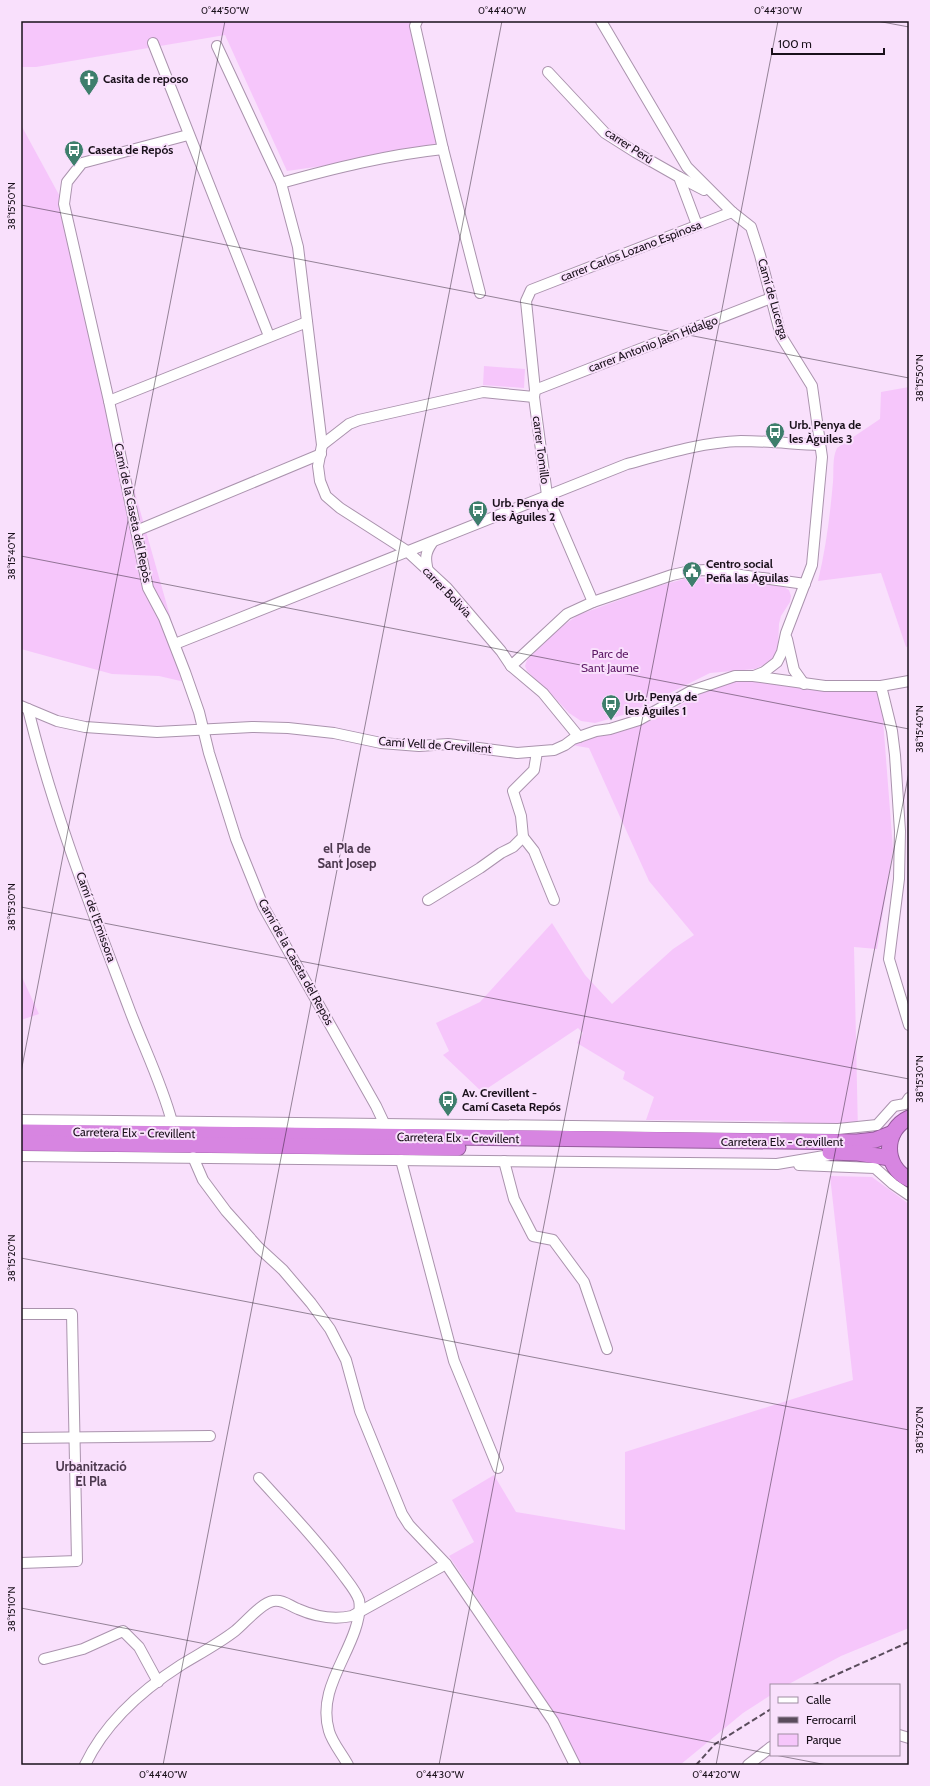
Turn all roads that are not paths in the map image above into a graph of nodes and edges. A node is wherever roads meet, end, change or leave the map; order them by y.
1 (417, 21) edge
2 (601, 21) edge
3 (153, 43) dead end
4 (217, 46) dead end
5 (548, 72) dead end
6 (188, 135) junction
7 (443, 149) junction
8 (679, 177) junction
9 (281, 183) junction
10 (719, 199) junction
11 (732, 212) junction
12 (697, 226) junction
13 (531, 290) joint
14 (480, 294) dead end
15 (772, 298) junction
16 (307, 322) junction
17 (269, 336) junction
18 (535, 393) junction
19 (109, 401) junction
20 (820, 445) junction
21 (322, 450) junction
22 (547, 495) junction
23 (136, 531) junction
24 (432, 543) junction
25 (407, 551) junction
26 (428, 571) junction
27 (804, 584) junction
28 (593, 602) junction
29 (786, 633) junction
30 (175, 644) junction
31 (792, 663) junction
32 (775, 665) junction
33 (511, 666) junction
34 (753, 676) junction
35 (909, 680) edge
36 (781, 681) junction
37 (804, 684) junction
38 (881, 686) junction
39 (25, 708) edge
40 (567, 722) junction
41 (204, 730) junction
42 (596, 731) junction
43 (579, 737) junction
44 (537, 752) junction
45 (524, 837) junction
46 (428, 900) dead end
47 (554, 900) dead end
48 (906, 1010) edge
49 (909, 1025) edge
50 (909, 1098) edge
51 (909, 1118) edge
52 (21, 1120) edge
53 (172, 1122) junction
54 (385, 1125) junction
55 (720, 1129) junction
56 (21, 1132) edge
57 (893, 1133) junction
58 (791, 1142) junction
59 (21, 1143) edge
60 (843, 1153) junction
61 (21, 1156) edge
62 (193, 1158) junction
63 (890, 1158) junction
64 (401, 1160) junction
65 (504, 1161) junction
66 (777, 1164) junction
67 (909, 1179) edge
68 (909, 1195) edge
69 (21, 1314) edge
70 (607, 1349) dead end
71 (210, 1436) dead end
72 (21, 1438) edge
73 (73, 1438) junction
74 (498, 1468) dead end
75 (259, 1478) dead end
76 (21, 1563) edge
77 (446, 1564) junction
78 (359, 1611) junction
79 (44, 1659) dead end
80 (158, 1682) junction
81 (770, 1748) edge
82 (573, 1762) edge
83 (85, 1765) edge
84 (348, 1765) edge
85 (748, 1765) edge

1 - 7 street
2 - 10 street, Camí de Lucerga
3 - 6 street
4 - 9 street, carrer Bolivia
5 - 8 street, carrer Perú
6 - 17 street
6 - 19 street, Camí de la Caseta del Repòs
7 - 9 street
7 - 14 street
8 - 10 street, carrer Perú
8 - 12 street
9 - 16 street, carrer Bolivia
10 - 11 street, Camí de Lucerga
11 - 12 street, carrer Carlos Lozano Espinosa
11 - 15 street, Camí de Lucerga
12 - 13 street, carrer Carlos Lozano Espinosa
13 - 18 street, carrer Tomillo
15 - 18 street, carrer Antonio Jaén Hidalgo
15 - 20 street, Camí de Lucerga
16 - 17 street
16 - 21 street, carrer Bolivia
17 - 19 street
18 - 21 street
18 - 22 street, carrer Tomillo
19 - 23 street, Camí de la Caseta del Repòs
20 - 22 street
20 - 27 street, Camí de Lucerga
21 - 23 street
21 - 25 street, carrer Bolivia
22 - 24 street
22 - 28 street, carrer Tomillo
23 - 30 street, Camí de la Caseta del Repòs
24 - 25 street
24 - 26 street
25 - 26 street, carrer Bolivia
25 - 30 street
26 - 33 street, carrer Bolivia
27 - 28 street
27 - 29 street, Camí de Lucerga
28 - 33 street
29 - 31 street
29 - 32 street, Camí de Lucerga
30 - 41 street, Camí de la Caseta del Repòs
31 - 36 street
31 - 37 street
32 - 34 street
32 - 36 street
33 - 40 street, carrer Bolivia
34 - 36 street, Camí Vell de Crevillent
34 - 42 street, Camí Vell de Crevillent
35 - 38 street, Camí Vell de Crevillent
36 - 37 street, Camí Vell de Crevillent
37 - 38 street, Camí Vell de Crevillent
38 - 48 street
39 - 41 street, Camí Vell de Crevillent
39 - 53 street, Camí de l'Emissora
40 - 42 street
40 - 43 street, carrer Bolivia
41 - 44 street, Camí Vell de Crevillent
41 - 54 street, Camí de la Caseta del Repòs
42 - 43 street, Camí Vell de Crevillent
43 - 44 street, Camí Vell de Crevillent
44 - 45 street
45 - 46 street
45 - 47 street
48 - 49 street
50 - 55 street
51 - 57 highway
52 - 53 street
53 - 54 street
54 - 55 street
55 - 58 street
56 - 58 highway, Carretera Elx - Crevillent
57 - 58 highway, Carretera Elx - Crevillent
57 - 63 highway
59 - 60 highway, Carretera Elx - Crevillent
60 - 63 highway, Carretera Elx - Crevillent
60 - 66 street
61 - 62 street
62 - 64 street
62 - 77 street
63 - 67 highway
64 - 65 street
64 - 74 street
65 - 66 street
65 - 70 street
66 - 68 street
69 - 73 street
71 - 73 street
72 - 73 street
73 - 76 street
75 - 78 street
77 - 78 street
77 - 82 street
78 - 80 street
78 - 84 street
79 - 80 street
80 - 83 street
81 - 85 street

